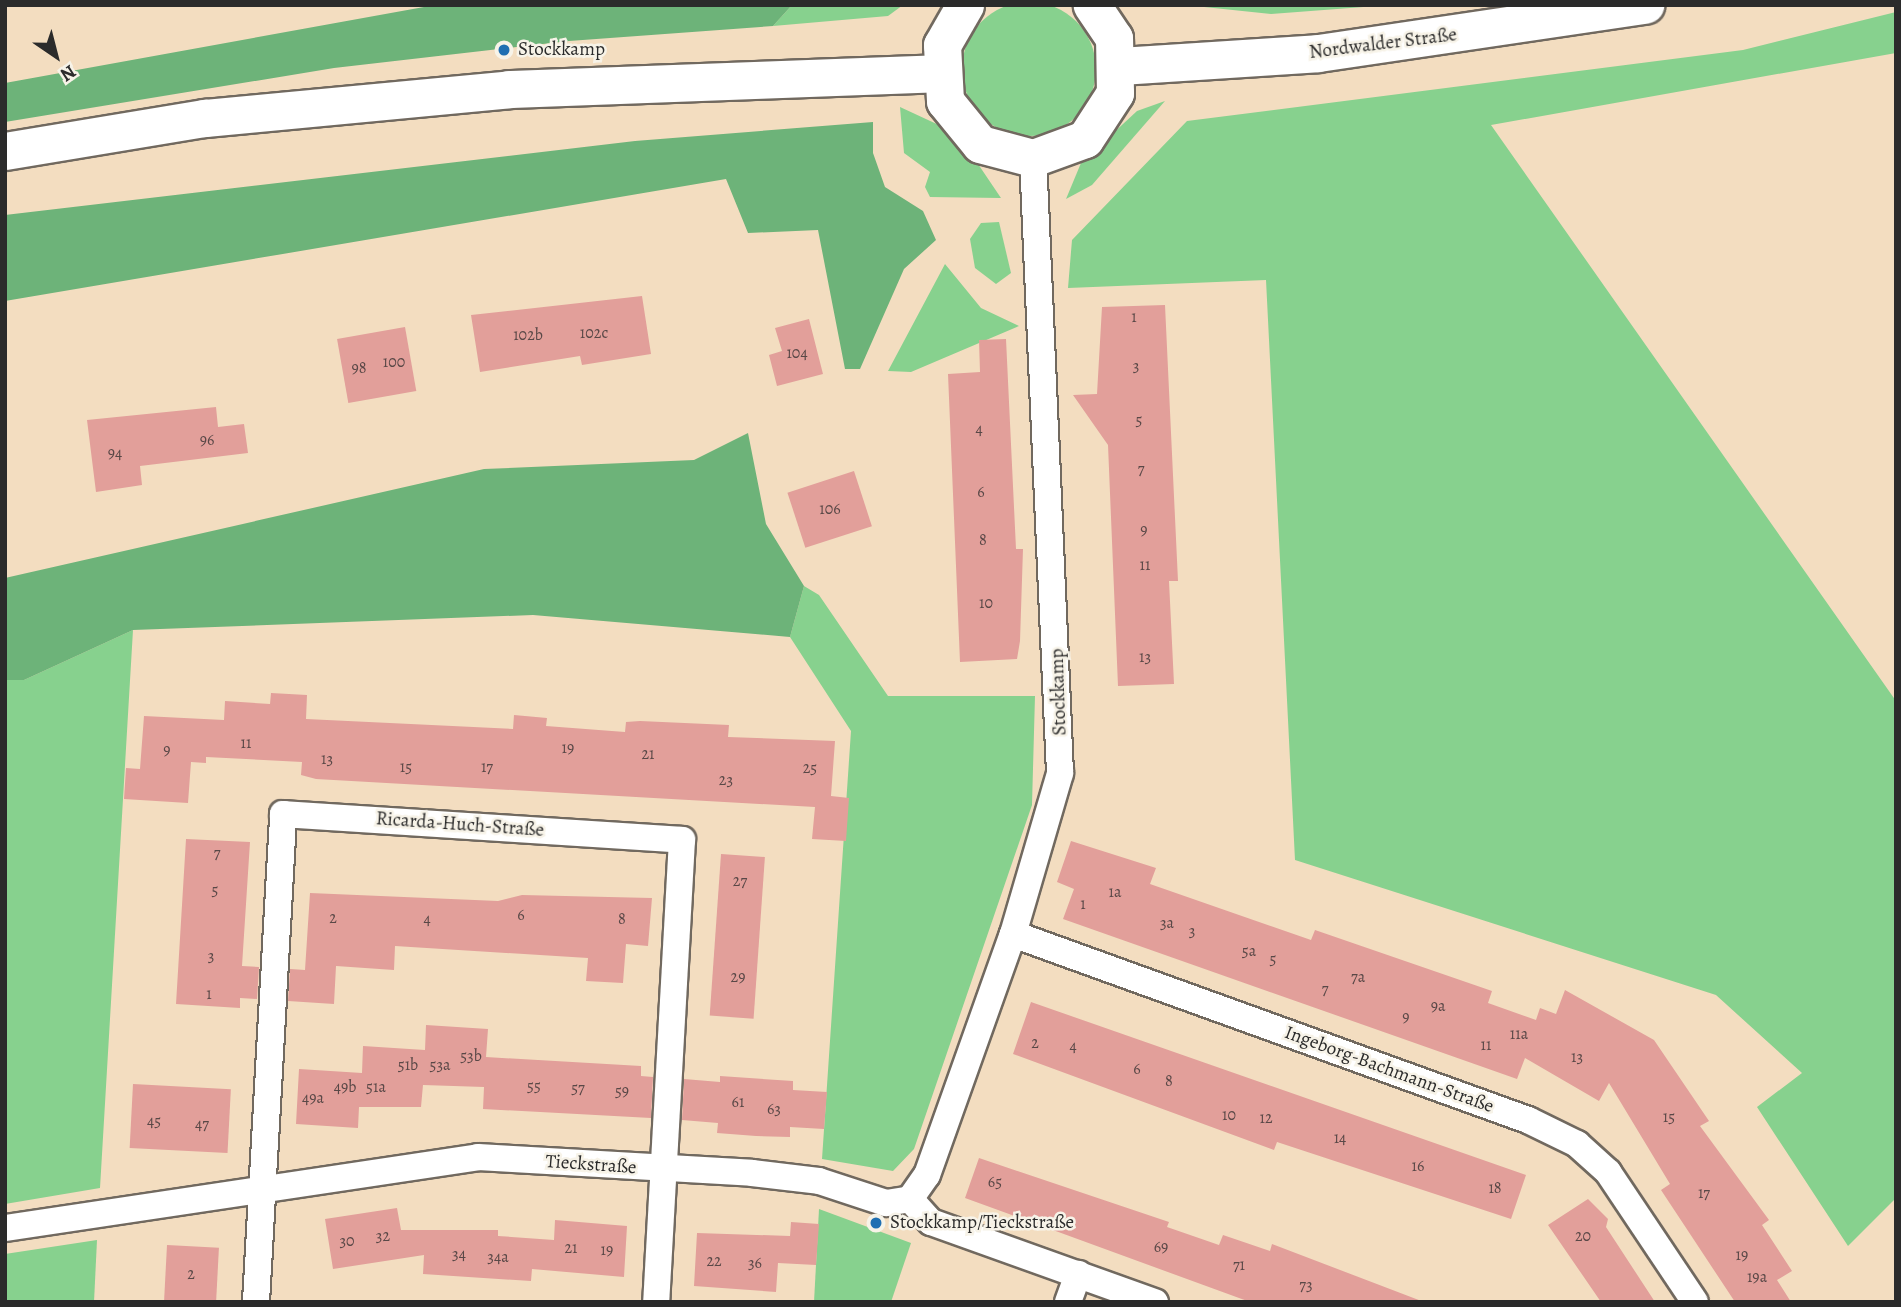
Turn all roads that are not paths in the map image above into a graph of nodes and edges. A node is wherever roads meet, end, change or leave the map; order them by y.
1 (965, 5) edge
2 (1092, 5) edge
3 (1646, 5) edge
4 (1119, 66) junction
5 (939, 73) junction
6 (5, 151) edge
7 (1034, 158) junction
8 (1013, 934) junction
9 (666, 1170) junction
10 (260, 1189) junction
11 (910, 1199) junction
12 (5, 1228) edge
13 (1078, 1274) junction
14 (256, 1302) edge
15 (656, 1302) edge
16 (1068, 1302) edge
17 (1155, 1302) edge
18 (1695, 1302) edge

1 - 5 main road
2 - 4 main road
3 - 4 main road, Nordwalder Straße
4 - 7 main road
5 - 6 main road
5 - 7 main road
7 - 8 street, Stockkamp
8 - 11 street, Stockkamp
8 - 18 street, Ingeborg-Bachmann-Straße
9 - 10 street, Tieckstraße
9 - 10 street, Ricarda-Huch-Straße
9 - 11 street, Tieckstraße
9 - 15 street
10 - 12 street, Tieckstraße
10 - 14 street
11 - 13 street
13 - 16 street
13 - 17 street

